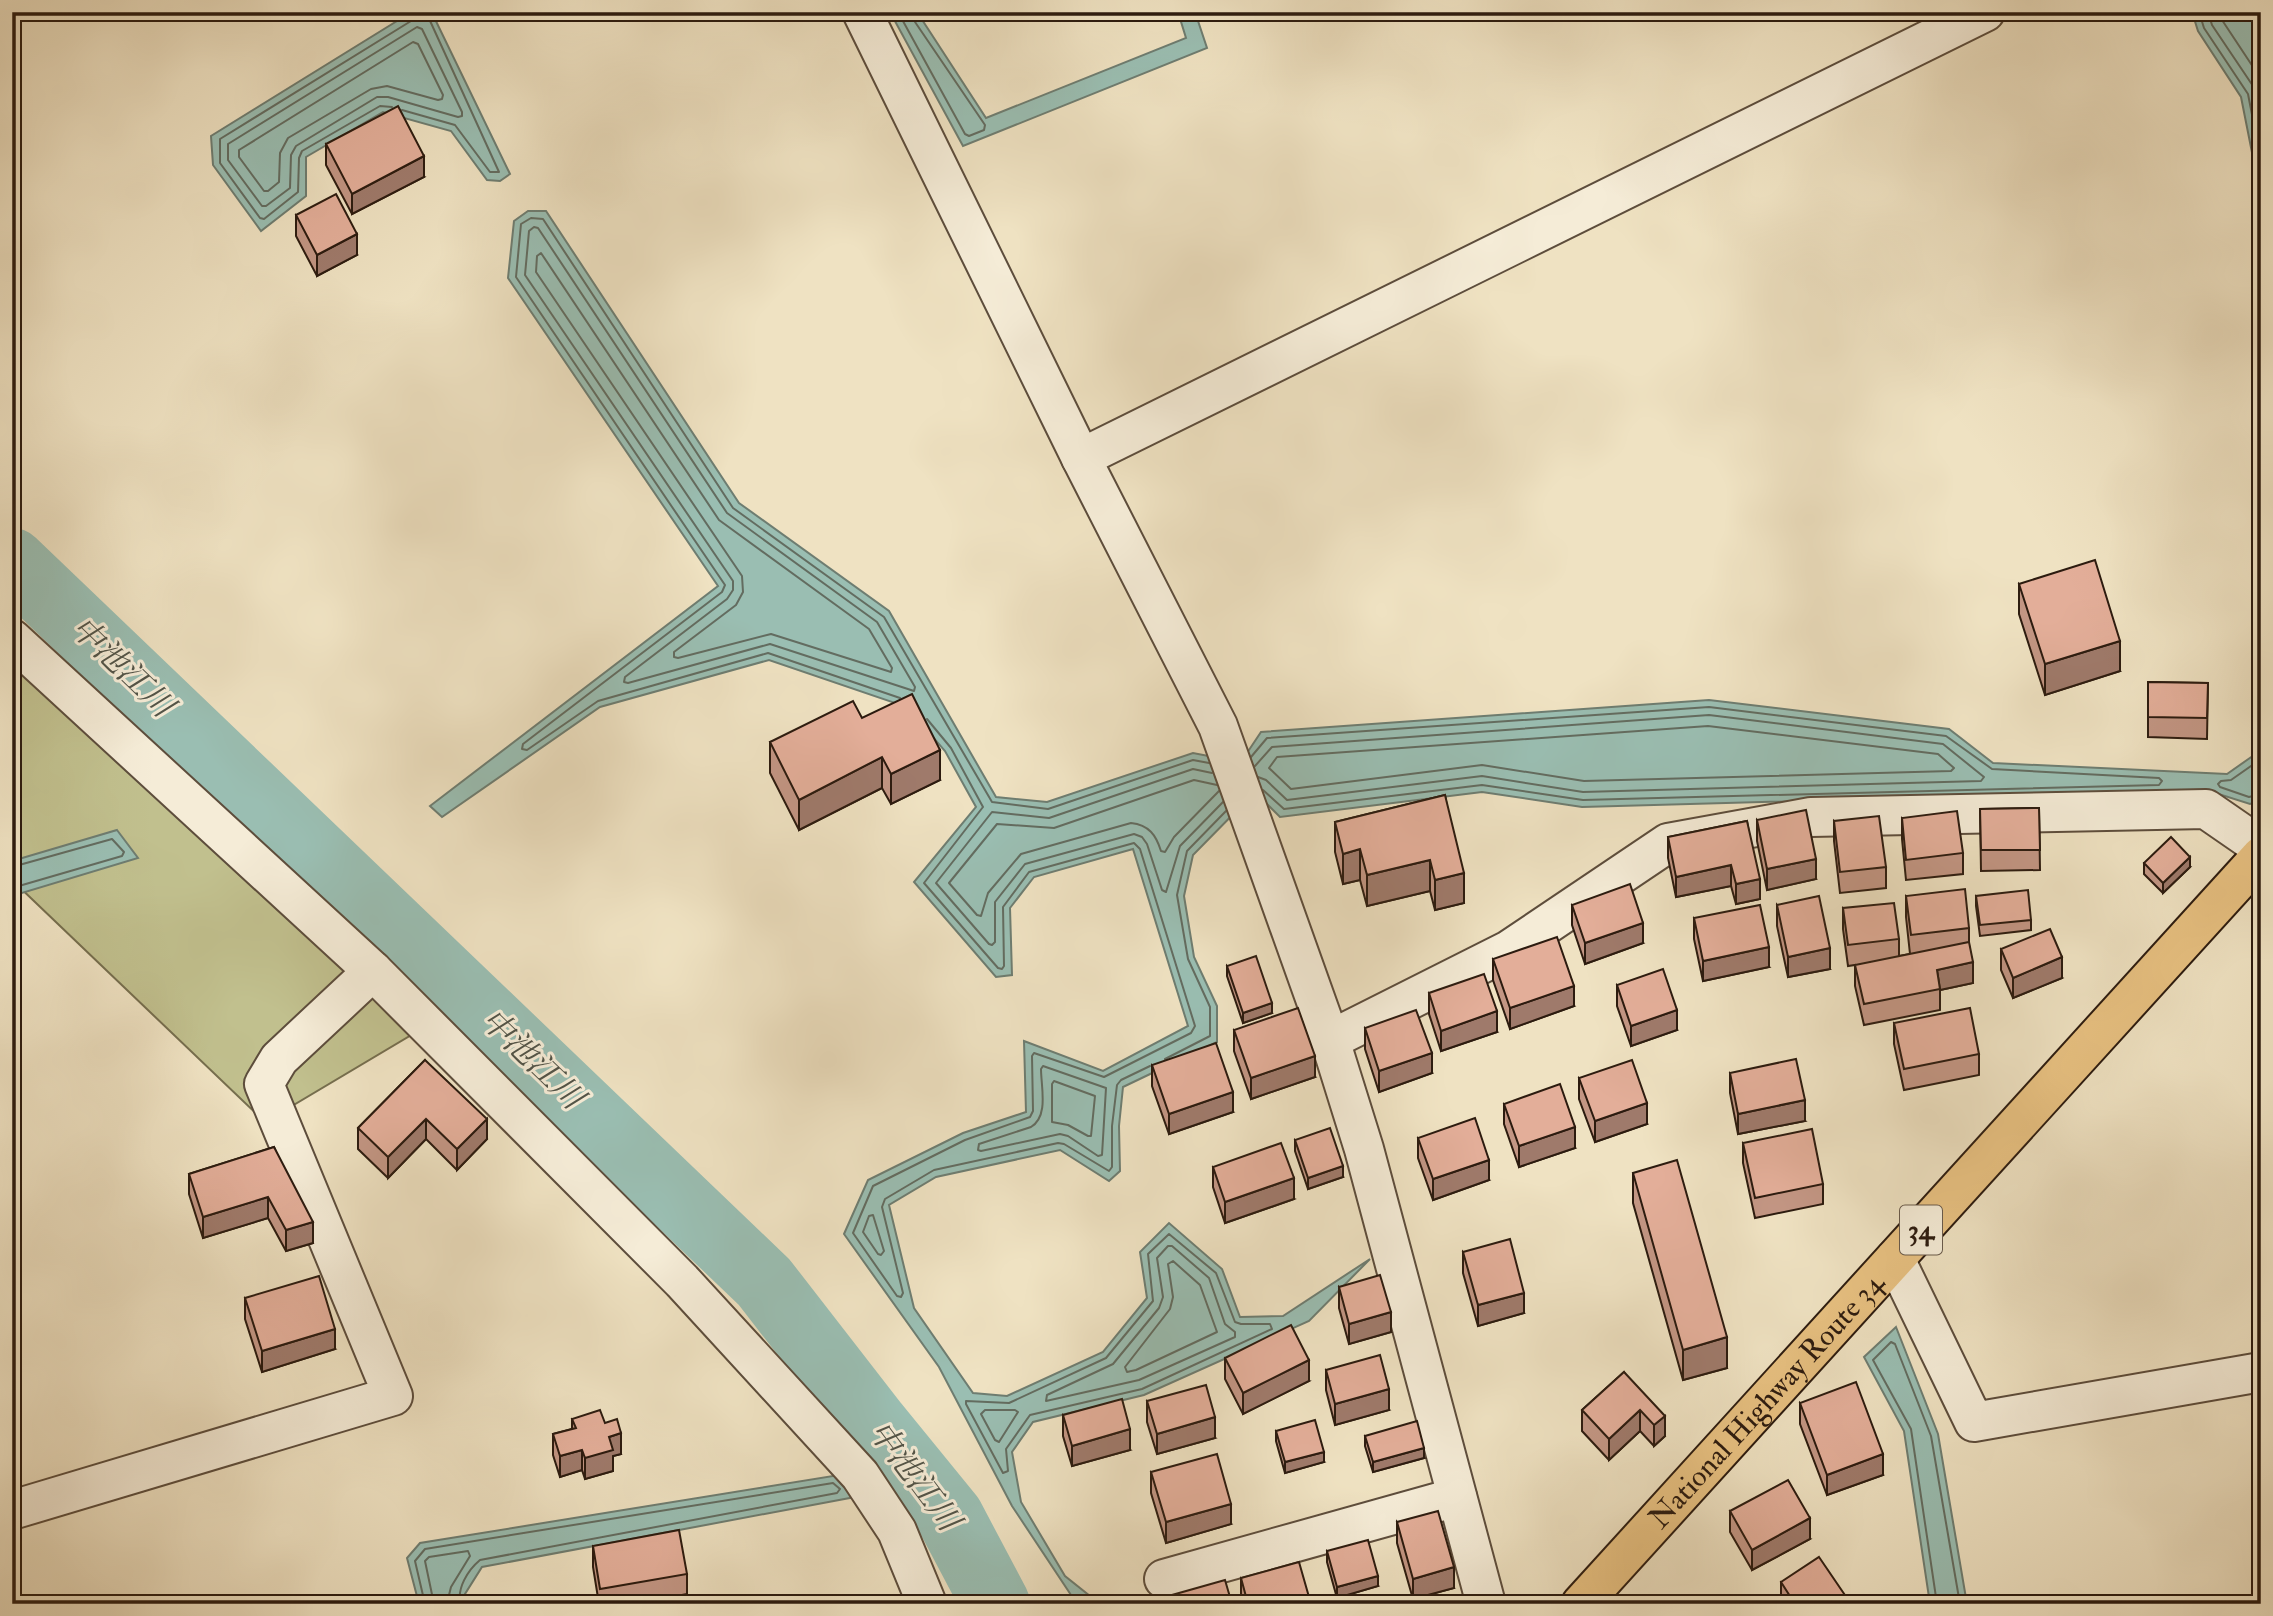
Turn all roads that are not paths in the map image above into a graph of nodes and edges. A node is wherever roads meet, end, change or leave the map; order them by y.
1 (862, 12) edge
2 (1985, 12) edge
3 (1081, 458) junction
4 (12, 639) edge
5 (2261, 847) edge
6 (2261, 856) edge
7 (373, 971) junction
8 (1330, 1040) junction
9 (1895, 1259) junction
10 (2261, 1372) edge
11 (1457, 1497) junction
12 (12, 1510) edge
13 (1164, 1579) dead end
14 (927, 1604) edge
15 (1486, 1604) edge
16 (1581, 1604) edge

1 - 3 street
2 - 3 street
3 - 8 street
4 - 7 street
5 - 8 street
6 - 9 highway, National Highway Route 34 / 34
7 - 12 street
7 - 14 street
8 - 11 street
9 - 10 street
9 - 16 highway, National Highway Route 34 / 34
11 - 13 street
11 - 15 street

